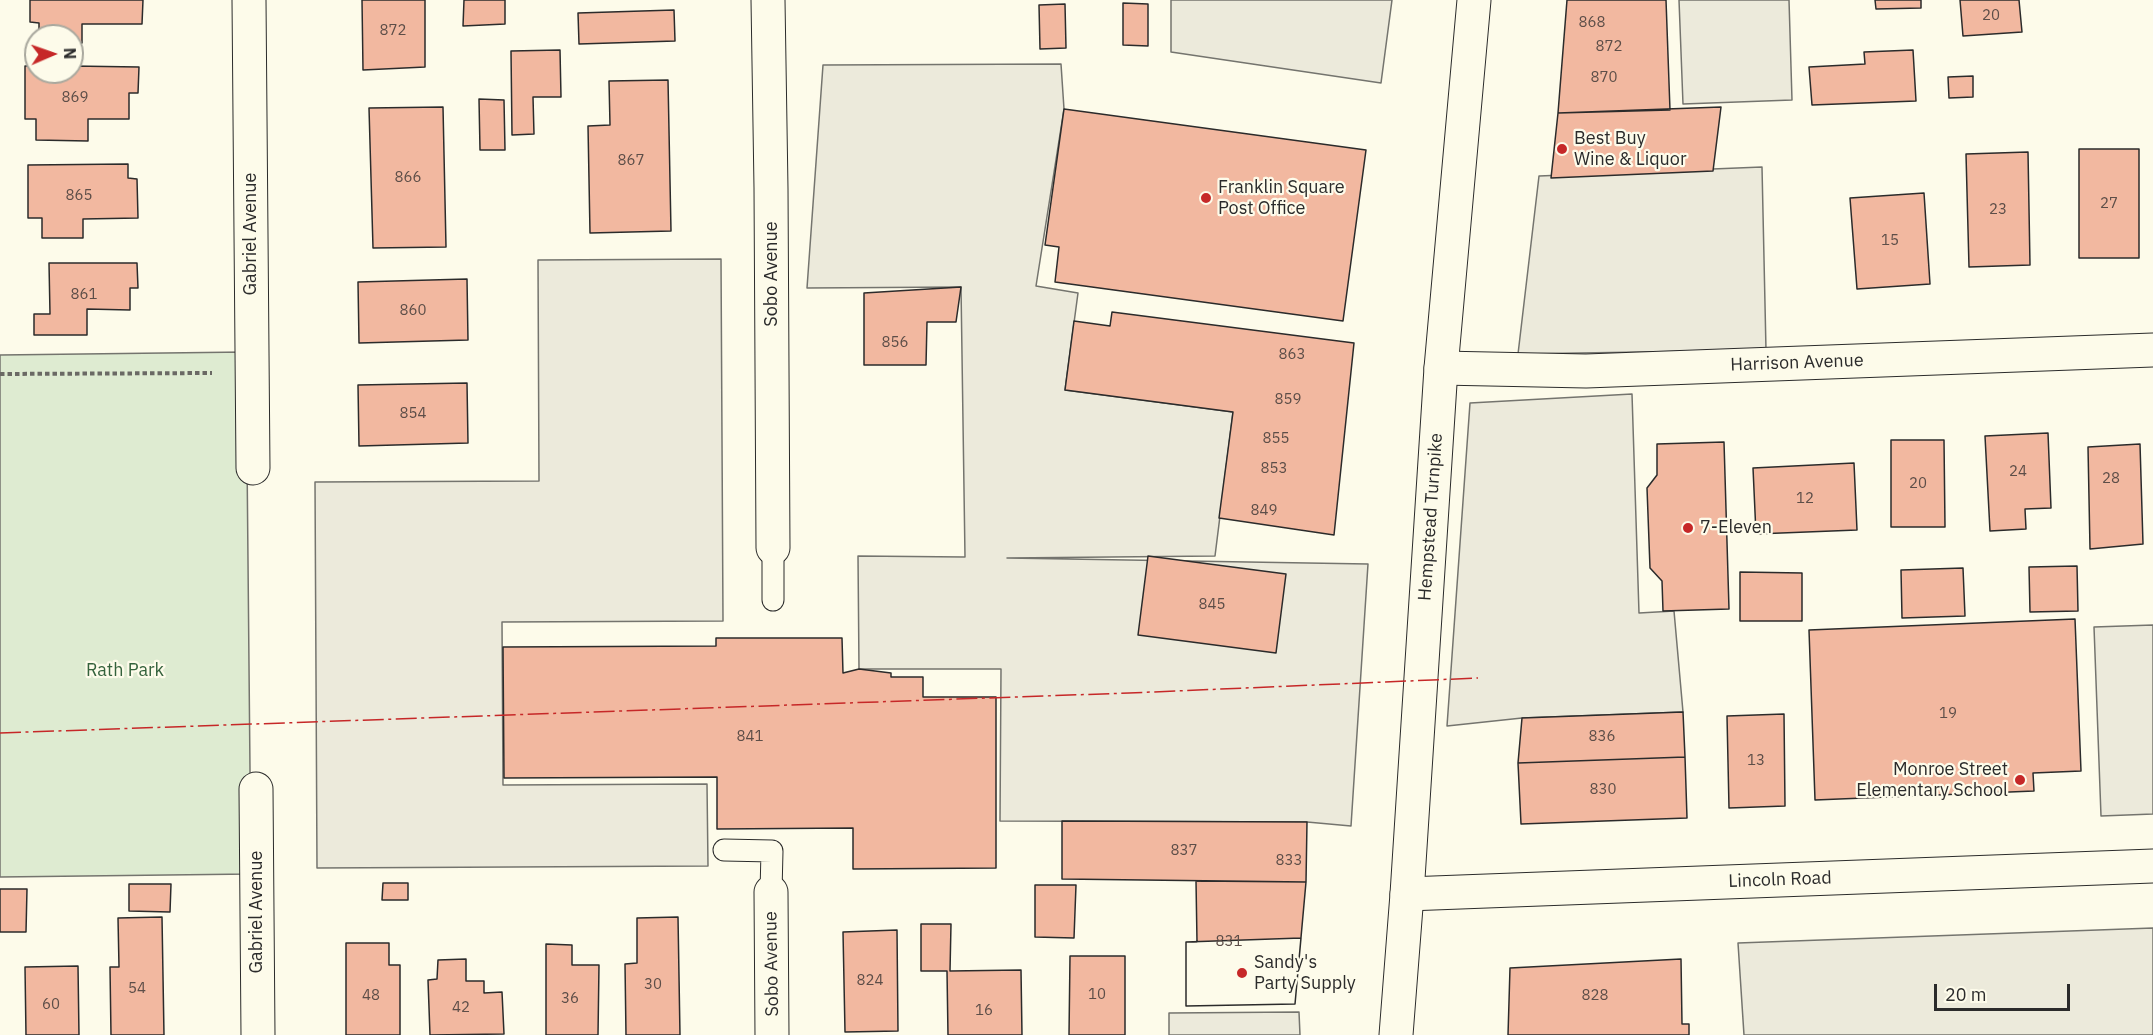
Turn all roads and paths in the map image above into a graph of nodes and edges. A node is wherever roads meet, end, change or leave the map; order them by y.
1 (249, 0) edge
2 (768, 0) edge
3 (1474, 0) edge
4 (2153, 350) edge
5 (1441, 368) junction
6 (252, 373) junction
7 (0, 374) edge
8 (253, 468) dead end
9 (773, 548) joint
10 (773, 600) dead end
11 (256, 789) dead end
12 (724, 850) dead end
13 (2153, 866) edge
14 (771, 892) joint
15 (1407, 894) junction
16 (258, 1035) edge
17 (772, 1035) edge
18 (1396, 1035) edge

1 - 6 street, Gabriel Avenue
2 - 9 street, Sobo Avenue
3 - 5 street, Hempstead Turnpike
4 - 5 street, Harrison Avenue
5 - 15 street, Hempstead Turnpike
6 - 7 path
6 - 8 street, Gabriel Avenue
9 - 10 lane
11 - 16 street, Gabriel Avenue
12 - 14 lane
13 - 15 street, Lincoln Road
14 - 17 street, Sobo Avenue
15 - 18 street, Hempstead Turnpike

